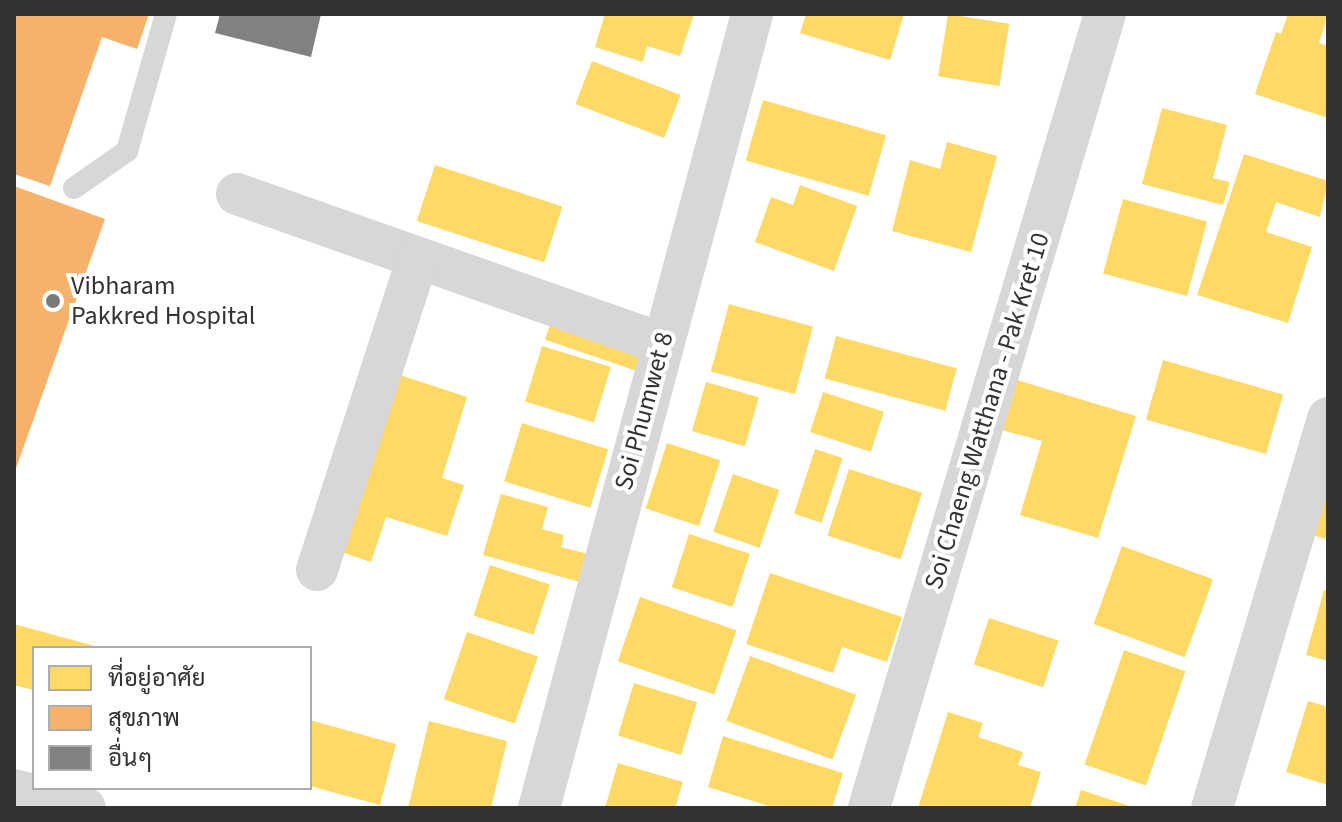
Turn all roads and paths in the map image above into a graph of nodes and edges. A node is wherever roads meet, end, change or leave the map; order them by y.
1 (166, 14) edge
2 (752, 14) edge
3 (1105, 14) edge
4 (74, 188) dead end
5 (237, 194) dead end
6 (418, 258) junction
7 (662, 344) junction
8 (1328, 418) edge
9 (317, 570) dead end
10 (14, 790) edge
11 (85, 808) edge
12 (539, 808) edge
13 (869, 808) edge
14 (1212, 808) edge

1 - 4 lane
2 - 7 street, Soi Phumwet 8
3 - 13 street, Soi Chaeng Watthana - Pak Kret 10
5 - 6 street
6 - 7 street
6 - 9 street
7 - 12 street, Soi Phumwet 8
8 - 14 street
10 - 11 street

